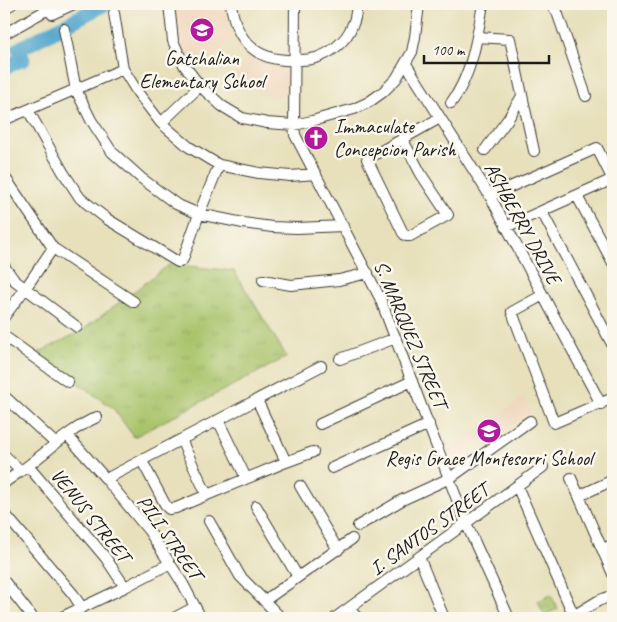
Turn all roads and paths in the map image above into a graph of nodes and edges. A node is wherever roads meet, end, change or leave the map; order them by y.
1 (12, 4) edge
2 (73, 4) edge
3 (169, 4) edge
4 (230, 4) edge
5 (295, 4) edge
6 (357, 4) edge
7 (419, 4) edge
8 (483, 4) edge
9 (551, 4) edge
10 (4, 9) edge
11 (114, 13) dead end
12 (54, 16) edge
13 (4, 34) edge
14 (477, 36) junction
15 (294, 60) junction
16 (406, 64) junction
17 (123, 69) junction
18 (200, 86) junction
19 (76, 90) junction
20 (522, 96) junction
21 (586, 96) dead end
22 (451, 103) dead end
23 (28, 110) junction
24 (440, 118) junction
25 (4, 120) edge
26 (161, 123) junction
27 (294, 125) junction
28 (403, 140) junction
29 (485, 150) dead end
30 (534, 151) dead end
31 (219, 165) junction
32 (316, 174) junction
33 (4, 176) edge
34 (613, 180) edge
35 (490, 196) junction
36 (577, 196) junction
37 (542, 212) junction
38 (199, 214) junction
39 (343, 226) junction
40 (506, 227) junction
41 (53, 248) junction
42 (613, 263) edge
43 (4, 266) edge
44 (368, 273) junction
45 (263, 280) dead end
46 (25, 290) junction
47 (542, 295) junction
48 (134, 302) dead end
49 (4, 317) edge
50 (77, 327) dead end
51 (4, 336) edge
52 (396, 338) junction
53 (613, 346) edge
54 (340, 359) dead end
55 (321, 366) dead end
56 (412, 381) junction
57 (68, 382) dead end
58 (4, 396) edge
59 (613, 398) edge
60 (257, 400) junction
61 (601, 404) junction
62 (96, 417) dead end
63 (218, 420) junction
64 (530, 421) dead end
65 (320, 424) dead end
66 (429, 424) junction
67 (67, 435) junction
68 (181, 440) junction
69 (55, 443) junction
70 (313, 452) dead end
71 (4, 455) edge
72 (142, 461) junction
73 (286, 462) junction
74 (543, 467) dead end
75 (25, 468) junction
76 (332, 468) dead end
77 (246, 478) junction
78 (450, 478) junction
79 (571, 478) dead end
80 (106, 479) junction
81 (613, 480) edge
82 (4, 483) edge
83 (300, 486) dead end
84 (517, 486) junction
85 (207, 495) junction
86 (580, 496) junction
87 (256, 506) dead end
88 (4, 513) edge
89 (209, 521) dead end
90 (466, 523) junction
91 (358, 526) dead end
92 (352, 540) dead end
93 (613, 545) edge
94 (602, 549) junction
95 (338, 550) junction
96 (419, 558) junction
97 (170, 564) junction
98 (613, 574) edge
99 (298, 577) junction
100 (4, 581) edge
101 (125, 587) junction
102 (613, 594) edge
103 (264, 601) junction
104 (195, 607) junction
105 (82, 608) junction
106 (348, 609) junction
107 (572, 617) edge
108 (33, 618) edge
109 (60, 618) edge
110 (174, 618) edge
111 (201, 618) edge
112 (281, 618) edge
113 (335, 618) edge
114 (358, 618) edge
115 (444, 618) edge
116 (509, 618) edge

1 - 10 street
2 - 12 street
3 - 18 street
4 - 15 street
5 - 15 street, S. MARQUEZ STREET
6 - 15 street
7 - 16 street
8 - 14 street
9 - 21 street
11 - 17 street
12 - 13 street
12 - 19 street
14 - 20 street
14 - 22 street
15 - 27 street, S. MARQUEZ STREET
16 - 24 street, ASHBERRY DRIVE
16 - 27 street
17 - 19 street
17 - 26 street
18 - 26 street
18 - 27 street
19 - 23 street
19 - 38 street
20 - 29 street
20 - 30 street
23 - 25 street
23 - 38 street
24 - 28 street
24 - 35 street, ASHBERRY DRIVE
26 - 31 street
27 - 32 street, S. MARQUEZ STREET
28 - 28 street
31 - 32 street
31 - 38 street
32 - 39 street, S. MARQUEZ STREET
33 - 41 street
34 - 35 street
34 - 36 street
35 - 40 street, ASHBERRY DRIVE
36 - 37 street
36 - 42 street
37 - 40 street
37 - 53 street
38 - 39 street
39 - 44 street, S. MARQUEZ STREET
40 - 47 street, ASHBERRY DRIVE
41 - 46 street
41 - 48 street
43 - 46 street
44 - 45 street
44 - 52 street, S. MARQUEZ STREET
46 - 49 street
46 - 50 street
47 - 61 street, ASHBERRY DRIVE
47 - 61 street
51 - 57 street
52 - 54 street
52 - 56 street, S. MARQUEZ STREET
55 - 60 street
56 - 65 street
56 - 66 street, S. MARQUEZ STREET
58 - 69 street
59 - 61 street
60 - 63 street
60 - 73 street
62 - 67 street
63 - 68 street
63 - 77 street
64 - 78 street
66 - 76 street
66 - 78 street, S. MARQUEZ STREET
67 - 69 street
67 - 80 street, PILI STREET
68 - 72 street
68 - 85 street
69 - 75 street
70 - 73 street
71 - 75 street, VENUS STREET
72 - 80 street
72 - 85 street
73 - 77 street
74 - 84 street, I. SANTOS STREET
75 - 82 street
75 - 101 street, VENUS STREET
77 - 85 street
78 - 90 street, S. MARQUEZ STREET
78 - 91 street
79 - 86 street
80 - 97 street, PILI STREET
81 - 86 street
83 - 95 street
84 - 90 street, I. SANTOS STREET
84 - 107 street
86 - 94 street
87 - 99 street
88 - 105 street
89 - 103 street
90 - 96 street, I. SANTOS STREET
90 - 116 street, S. MARQUEZ STREET
92 - 95 street
93 - 94 street
94 - 98 street
95 - 99 street
96 - 106 street, I. SANTOS STREET
96 - 115 street
97 - 101 street
97 - 104 street, PILI STREET
99 - 103 street
100 - 108 street
101 - 105 street
102 - 107 street
103 - 112 street
104 - 110 street
104 - 111 street, PILI STREET
105 - 109 street
106 - 113 street, I. SANTOS STREET
106 - 114 street

